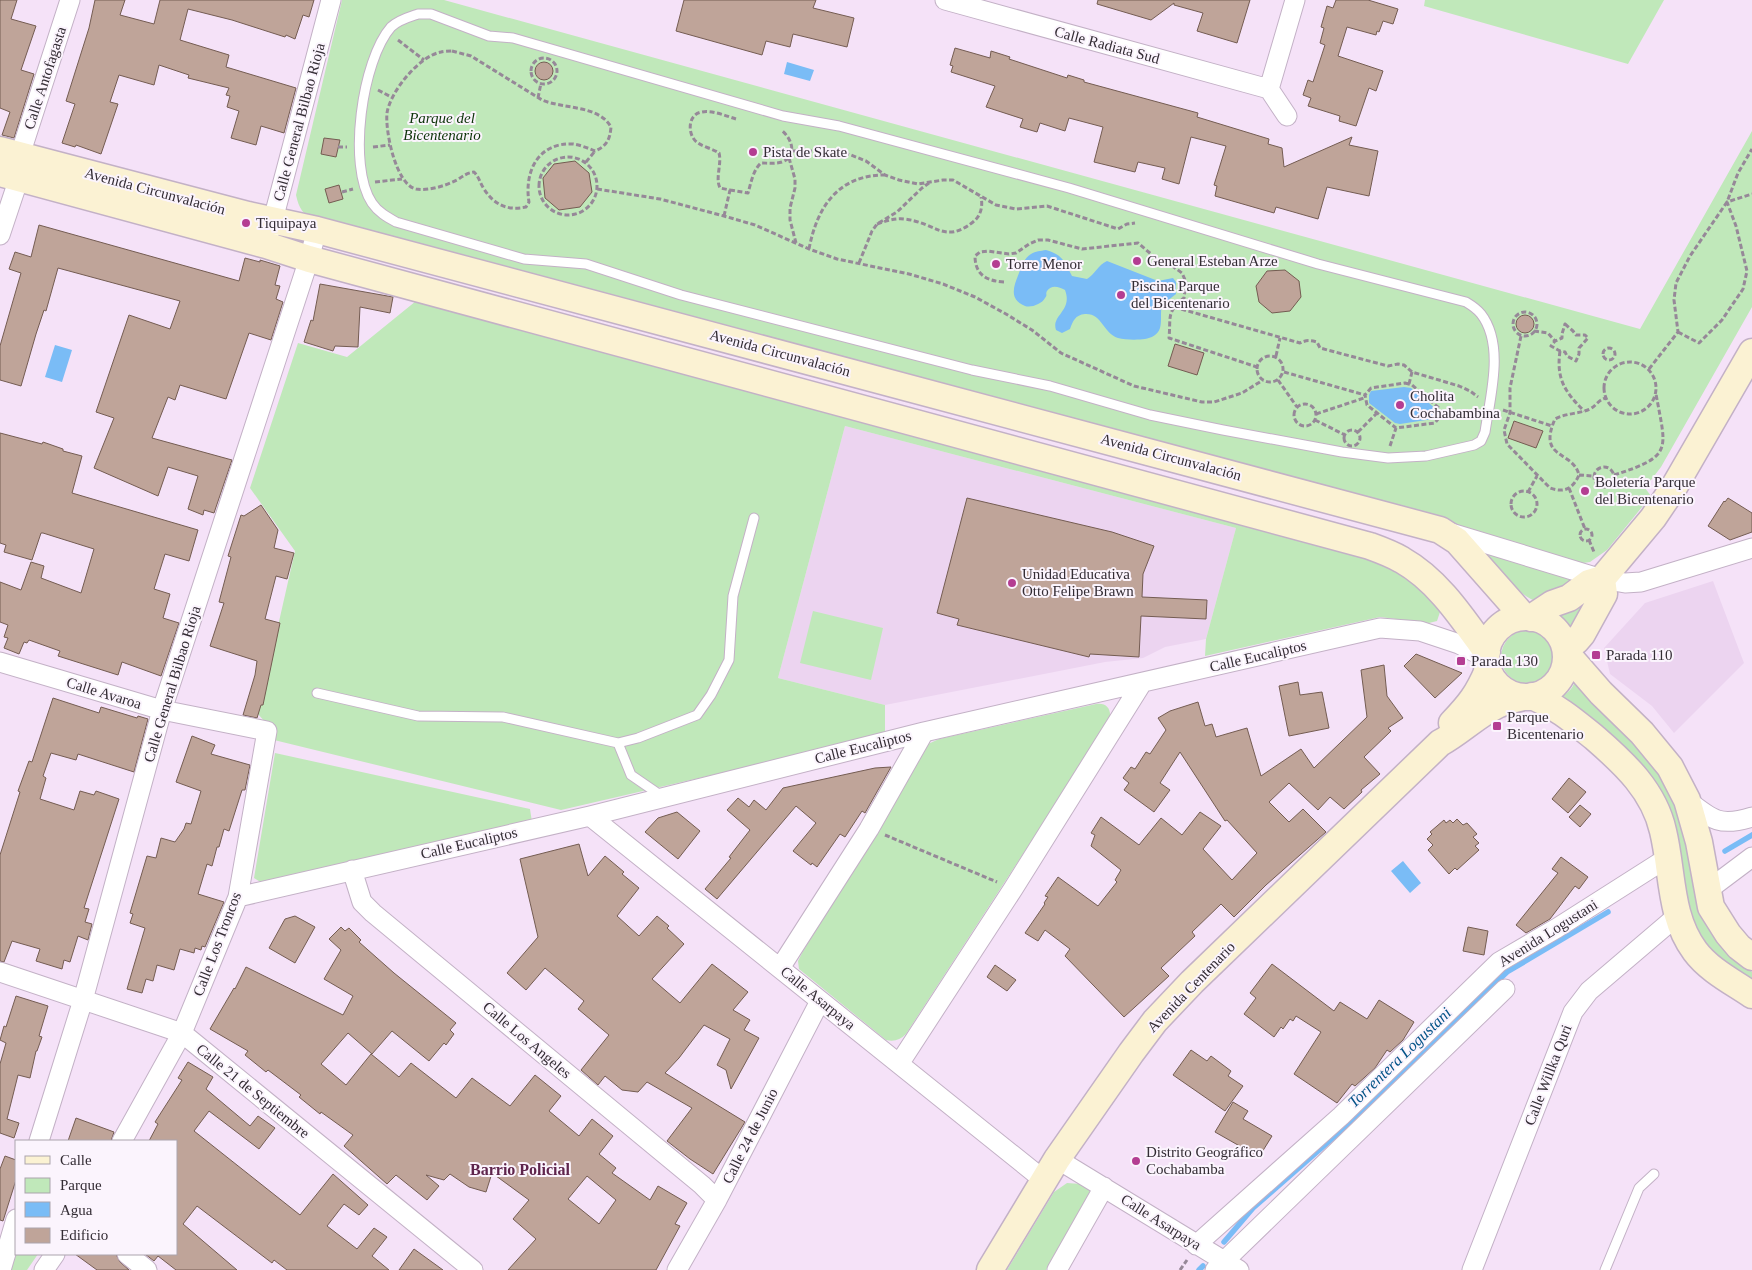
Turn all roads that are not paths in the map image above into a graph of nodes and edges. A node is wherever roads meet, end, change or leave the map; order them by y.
1 (70, 0) edge
2 (331, 0) edge
3 (945, 0) edge
4 (1295, 0) edge
5 (1269, 89) junction
6 (1287, 116) dead end
7 (10, 164) edge
8 (317, 230) junction
9 (269, 233) junction
10 (0, 235) edge
11 (309, 259) junction
12 (1752, 352) edge
13 (1489, 405) joint
14 (754, 518) dead end
15 (1440, 530) junction
16 (1752, 548) edge
17 (1595, 568) junction
18 (1528, 618) junction
19 (1566, 651) junction
20 (1487, 660) junction
21 (0, 662) edge
22 (1142, 683) junction
23 (317, 693) dead end
24 (1528, 697) junction
25 (162, 710) junction
26 (267, 731) joint
27 (924, 732) junction
28 (618, 743) junction
29 (1440, 743) junction
30 (663, 798) junction
31 (1688, 800) junction
32 (590, 816) junction
33 (1752, 817) edge
34 (1752, 857) edge
35 (1667, 858) junction
36 (352, 870) junction
37 (1708, 890) junction
38 (238, 896) junction
39 (1677, 916) junction
40 (1752, 957) edge
41 (780, 968) junction
42 (0, 972) edge
43 (1504, 989) dead end
44 (1752, 995) edge
45 (83, 1000) junction
46 (820, 1001) junction
47 (182, 1033) junction
48 (899, 1064) junction
49 (39, 1140) edge
50 (123, 1140) edge
51 (1051, 1170) junction
52 (1654, 1174) dead end
53 (1104, 1187) junction
54 (717, 1200) junction
55 (15, 1222) edge
56 (1196, 1245) junction
57 (54, 1255) edge
58 (128, 1255) edge
59 (1226, 1267) edge
60 (1, 1270) edge
61 (44, 1270) edge
62 (147, 1270) edge
63 (473, 1270) edge
64 (677, 1270) edge
65 (990, 1270) edge
66 (1058, 1270) edge
67 (1472, 1270) edge
68 (1605, 1270) edge

1 - 7 street, Calle Antofagasta
2 - 9 street, Calle General Bilbao Rioja
3 - 5 street, Calle Radiata Sud
4 - 5 street
5 - 6 street
7 - 9 main road, Avenida Circunvalación
7 - 10 street, Calle Antofagasta
8 - 9 main road, Avenida Circunvalación
8 - 11 street, Calle General Bilbao Rioja
8 - 15 main road, Avenida Circunvalación
9 - 11 main road, Avenida Circunvalación
11 - 20 main road, Avenida Circunvalación
11 - 25 street, Calle General Bilbao Rioja
12 - 17 main road
13 - 13 lane
14 - 28 lane
15 - 17 street
15 - 18 main road, Avenida Circunvalación
16 - 17 street
17 - 18 main road
17 - 19 main road
18 - 19 main road
18 - 20 main road
19 - 24 main road
19 - 31 main road
20 - 22 street, Calle Eucaliptos
20 - 24 main road
20 - 29 main road, Avenida Centenario
21 - 25 street, Calle Avaroa
22 - 27 street, Calle Eucaliptos
22 - 48 street
23 - 28 lane
24 - 29 main road, Avenida Centenario
24 - 35 main road
25 - 26 street, Calle Avaroa
25 - 45 street, Calle General Bilbao Rioja
26 - 38 street, Calle Los Troncos
27 - 30 street, Calle Eucaliptos
27 - 41 street
28 - 30 lane
29 - 51 main road, Avenida Centenario
30 - 32 street, Calle Eucaliptos
31 - 33 street
31 - 37 main road
32 - 36 street, Calle Eucaliptos
32 - 41 street, Calle Asarpaya
34 - 37 street
35 - 39 main road
35 - 56 street, Avenida Logustani
36 - 38 street, Calle Eucaliptos
36 - 54 street, Calle Los Angeles
37 - 40 main road
38 - 47 street, Calle Los Troncos
39 - 44 main road
39 - 67 street, Calle Willka Quri
41 - 46 street, Calle Asarpaya
42 - 45 street, Calle 21 de Septiembre
43 - 59 street
45 - 47 street, Calle 21 de Septiembre
45 - 49 street, Calle General Bilbao Rioja
46 - 48 street, Calle Asarpaya
46 - 54 street, Calle 24 de Junio
47 - 50 street, Calle Los Troncos
47 - 63 street, Calle 21 de Septiembre
48 - 51 street, Calle Asarpaya
51 - 53 street, Calle Asarpaya
51 - 65 main road, Avenida Centenario
52 - 68 lane
53 - 56 street, Calle Asarpaya
53 - 66 street
54 - 64 street, Calle 24 de Junio
55 - 60 street
56 - 59 street, Calle Asarpaya
57 - 61 street
58 - 62 street

